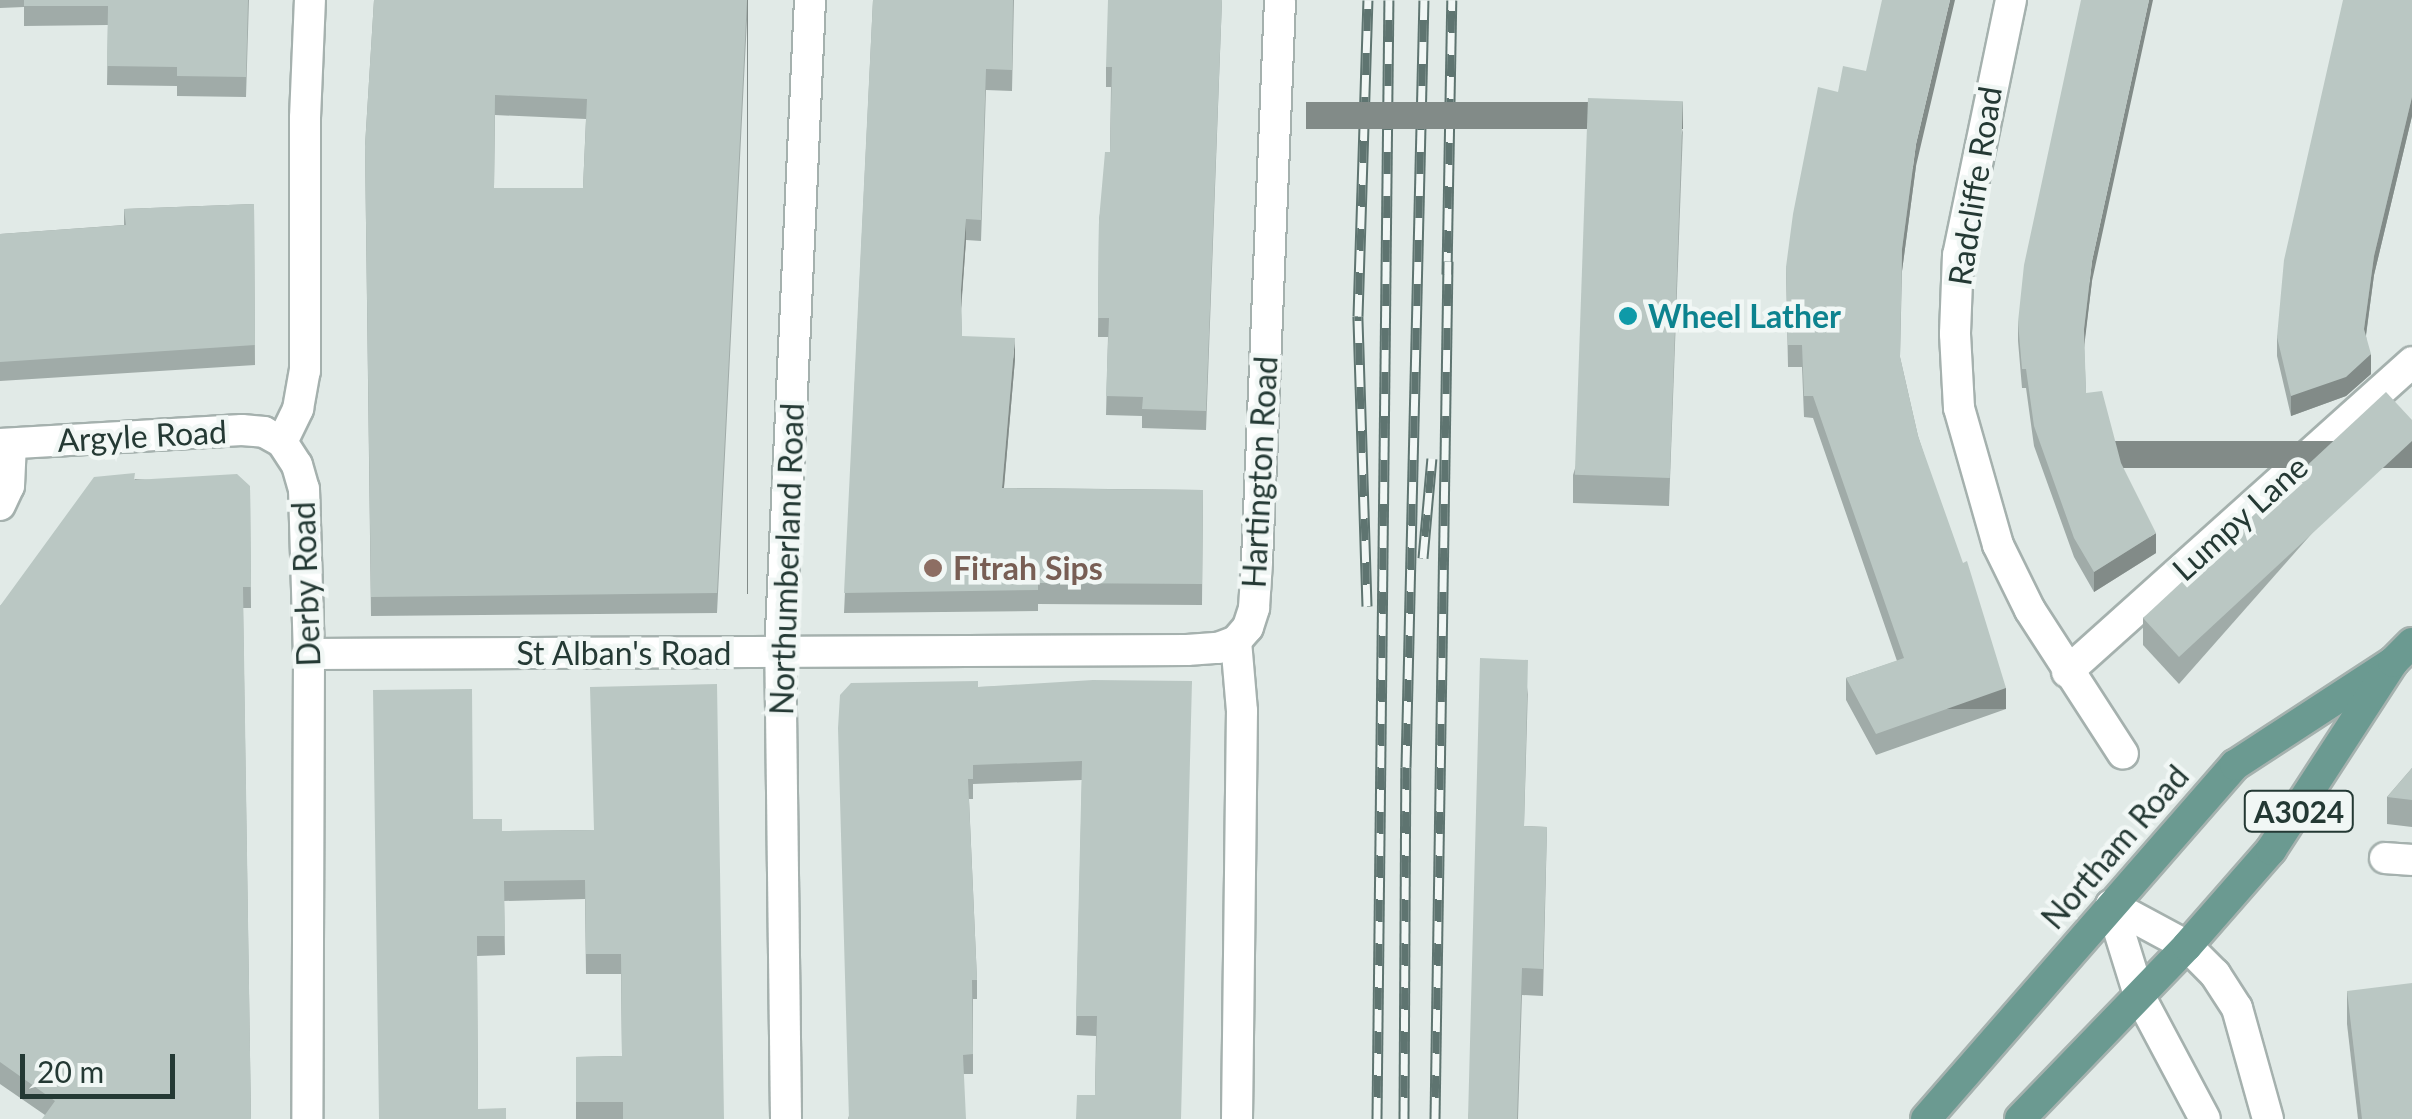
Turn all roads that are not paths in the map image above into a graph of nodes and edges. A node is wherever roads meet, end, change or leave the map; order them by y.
1 (310, 0) edge
2 (810, 0) edge
3 (1280, 0) edge
4 (2011, 0) edge
5 (2412, 362) edge
6 (282, 442) junction
7 (5, 444) edge
8 (0, 505) edge
9 (1236, 641) junction
10 (2403, 653) edge
11 (310, 654) junction
12 (780, 654) junction
13 (2068, 672) junction
14 (2123, 754) dead end
15 (2111, 905) junction
16 (2187, 946) junction
17 (2138, 994) junction
18 (308, 1119) edge
19 (786, 1119) edge
20 (1237, 1119) edge
21 (1926, 1119) edge
22 (2020, 1119) edge
23 (2205, 1119) edge
24 (2268, 1119) edge

1 - 6 street
2 - 12 street, Northumberland Road
3 - 9 street, Hartington Road
4 - 13 street, Radcliffe Road
5 - 13 street, Lumpy Lane
6 - 7 street, Argyle Road
6 - 11 street, Derby Road
7 - 8 street
9 - 12 street, St Alban's Road
9 - 20 street, Hartington Road
10 - 15 main road, Northam Road / A3024
10 - 16 main road, Northam Road / A3024
11 - 12 street, St Alban's Road
11 - 18 street, Derby Road
12 - 19 street, Northumberland Road
13 - 14 street, Radcliffe Road
15 - 16 street
15 - 17 street
15 - 21 main road, Northam Road / A3024
16 - 17 main road, Northam Road / A3024
16 - 24 street
17 - 22 main road, Northam Road / A3024
17 - 23 street

